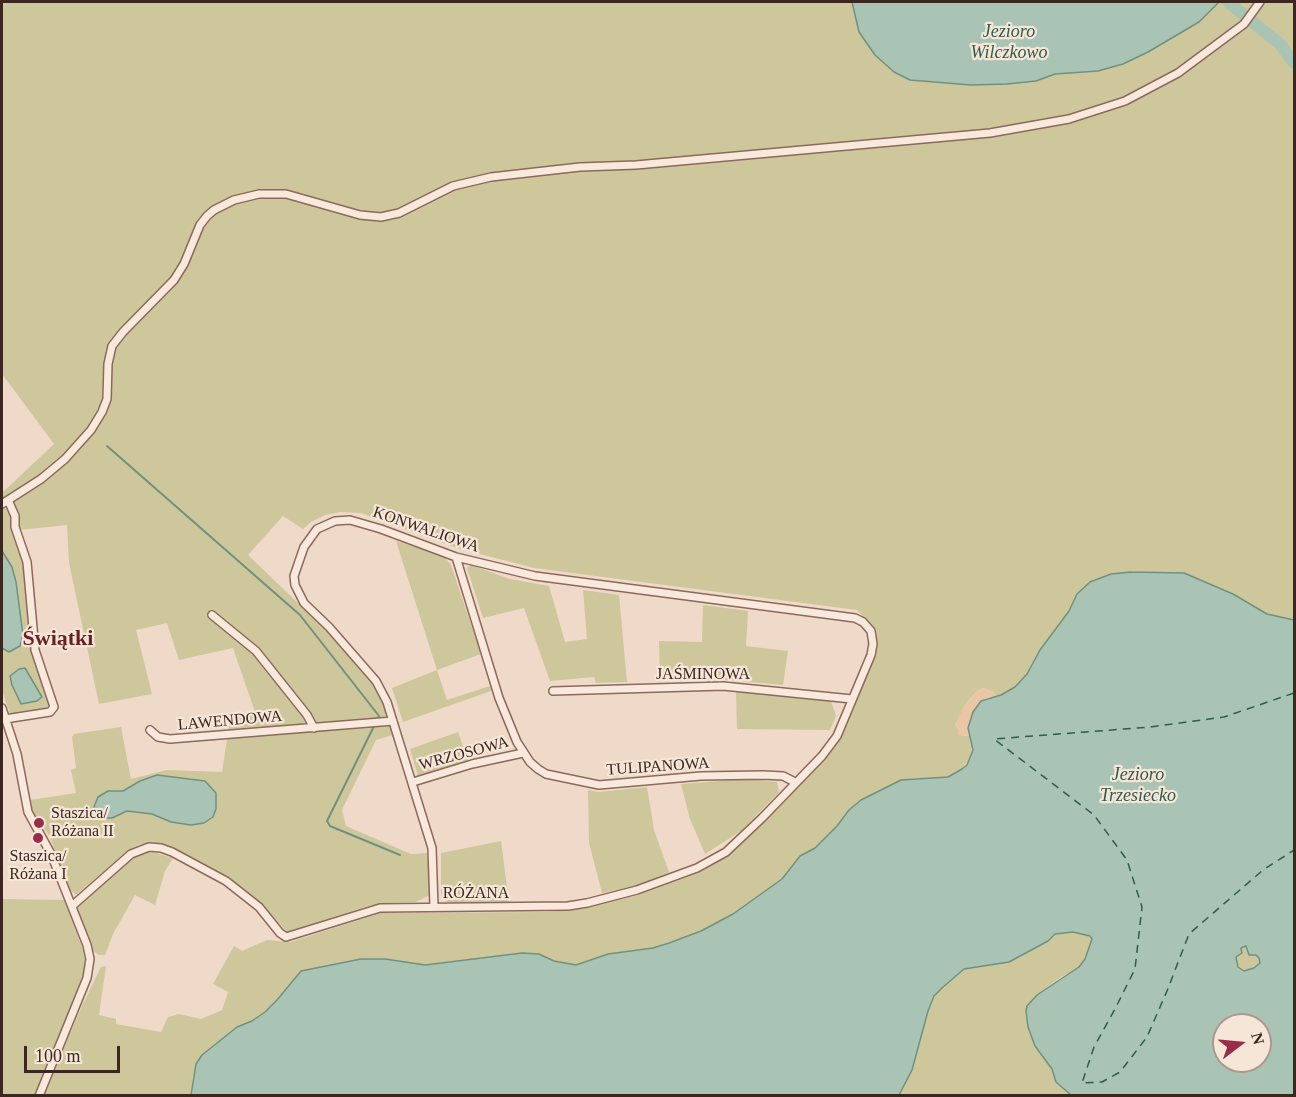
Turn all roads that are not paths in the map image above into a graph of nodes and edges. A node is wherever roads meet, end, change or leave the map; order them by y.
1 (1260, 2) edge
2 (5, 502) edge
3 (456, 557) junction
4 (212, 615) dead end
5 (553, 691) dead end
6 (852, 699) junction
7 (2, 708) edge
8 (5, 719) junction
9 (393, 721) junction
10 (314, 728) junction
11 (150, 730) dead end
12 (523, 753) junction
13 (413, 782) junction
14 (795, 783) junction
15 (72, 906) junction
16 (434, 907) junction
17 (39, 1095) edge

1 - 2 street
2 - 8 street
3 - 6 street, KONWALIOWA
3 - 9 street, KONWALIOWA
3 - 12 street, TULIPANOWA
4 - 10 street, LAWENDOWA
5 - 6 street, JAŚMINOWA
6 - 14 street, RÓŻANA
7 - 8 street
8 - 15 street
9 - 10 street, LAWENDOWA
9 - 13 street, KONWALIOWA
10 - 11 street, LAWENDOWA
12 - 13 street, WRZOSOWA
12 - 14 street, TULIPANOWA
13 - 16 street, KONWALIOWA
14 - 16 street, RÓŻANA
15 - 16 street, RÓŻANA
15 - 17 street

